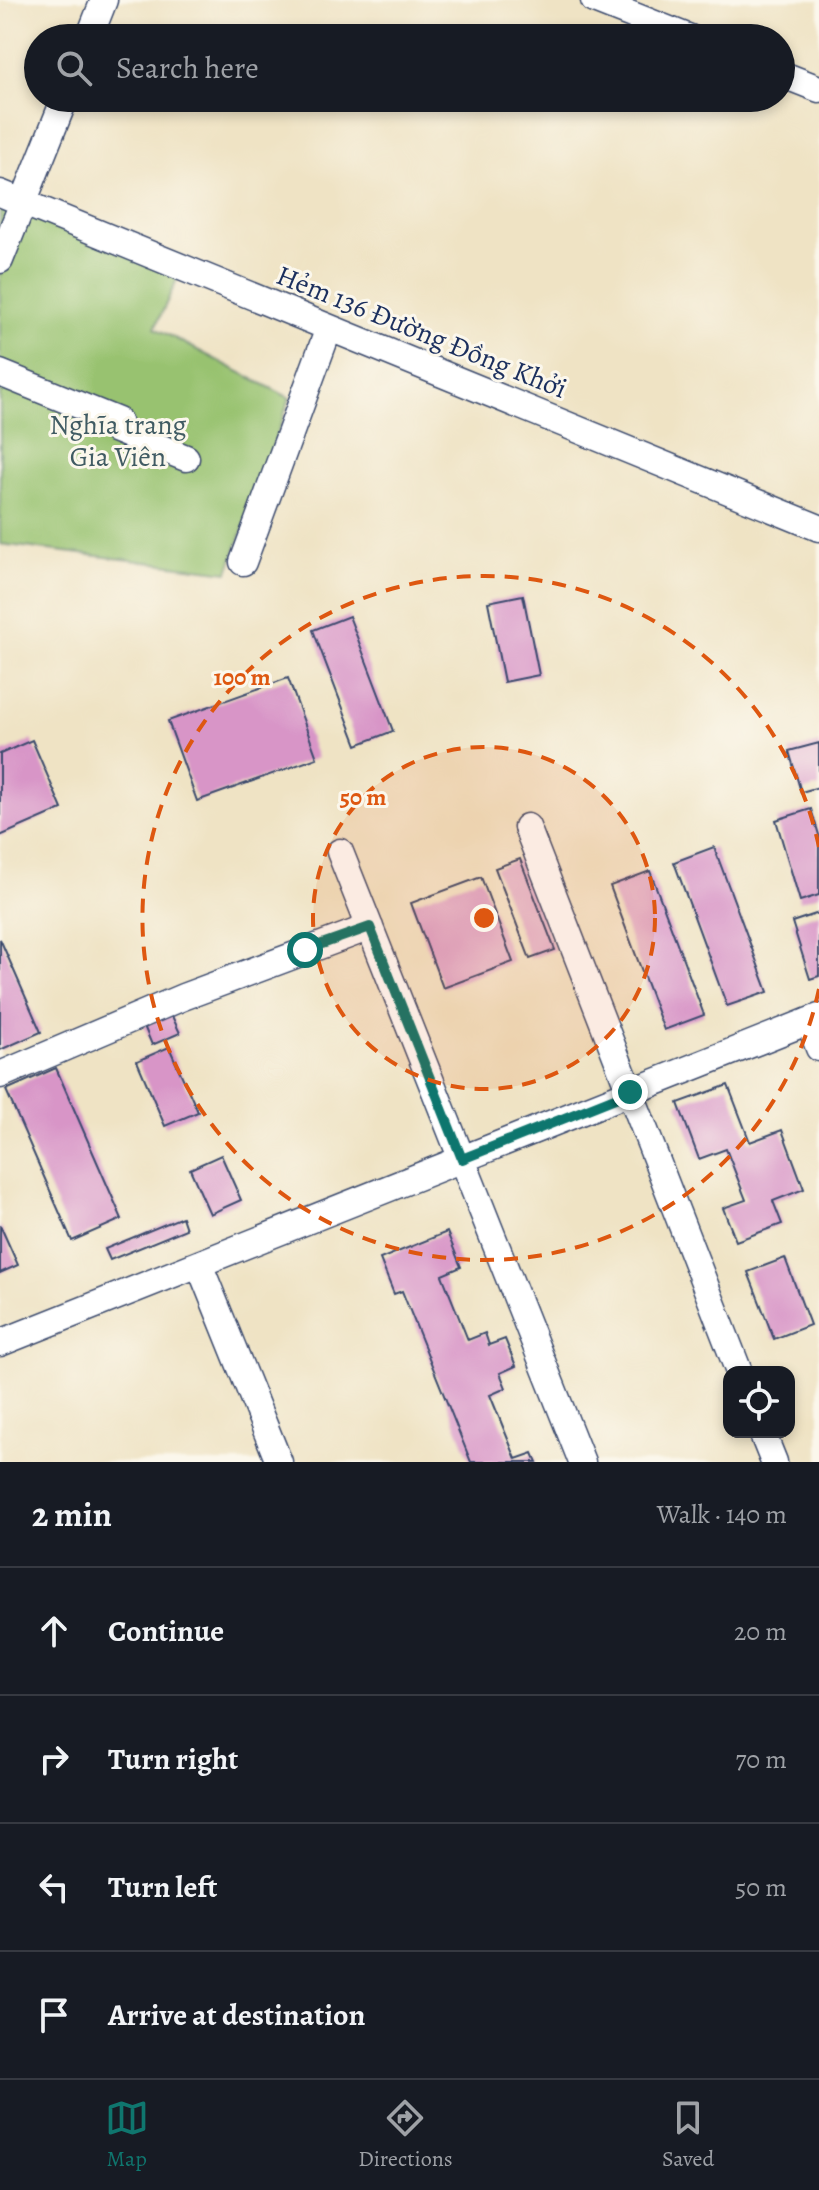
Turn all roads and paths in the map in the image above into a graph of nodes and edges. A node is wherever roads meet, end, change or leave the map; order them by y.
1 (104, 0) edge
2 (594, 0) edge
3 (95, 24) edge
4 (655, 24) edge
5 (795, 80) edge
6 (819, 89) edge
7 (57, 112) edge
8 (11, 198) edge
9 (0, 260) edge
10 (329, 328) junction
11 (0, 373) edge
12 (186, 458) dead end
13 (818, 526) edge
14 (243, 562) dead end
15 (527, 827) dead end
16 (340, 852) dead end
17 (370, 927) junction
18 (814, 1019) edge
19 (819, 1048) edge
20 (0, 1075) edge
21 (630, 1092) junction
22 (462, 1159) junction
23 (199, 1264) junction
24 (0, 1343) edge
25 (737, 1366) edge
26 (764, 1438) edge
27 (279, 1462) edge
28 (582, 1462) edge
29 (774, 1462) edge

1 - 3 street
2 - 4 street
5 - 6 street
7 - 8 street
8 - 9 street
8 - 10 street, Hẻm 136 Đường Đồng Khởi
10 - 13 street, Hẻm 136 Đường Đồng Khởi
10 - 14 street
11 - 12 street
15 - 21 street
16 - 17 street
17 - 20 street
17 - 22 street
18 - 19 street
18 - 21 street
21 - 22 street
21 - 25 street
22 - 23 street
22 - 28 street
23 - 24 street
23 - 27 street
26 - 29 street

